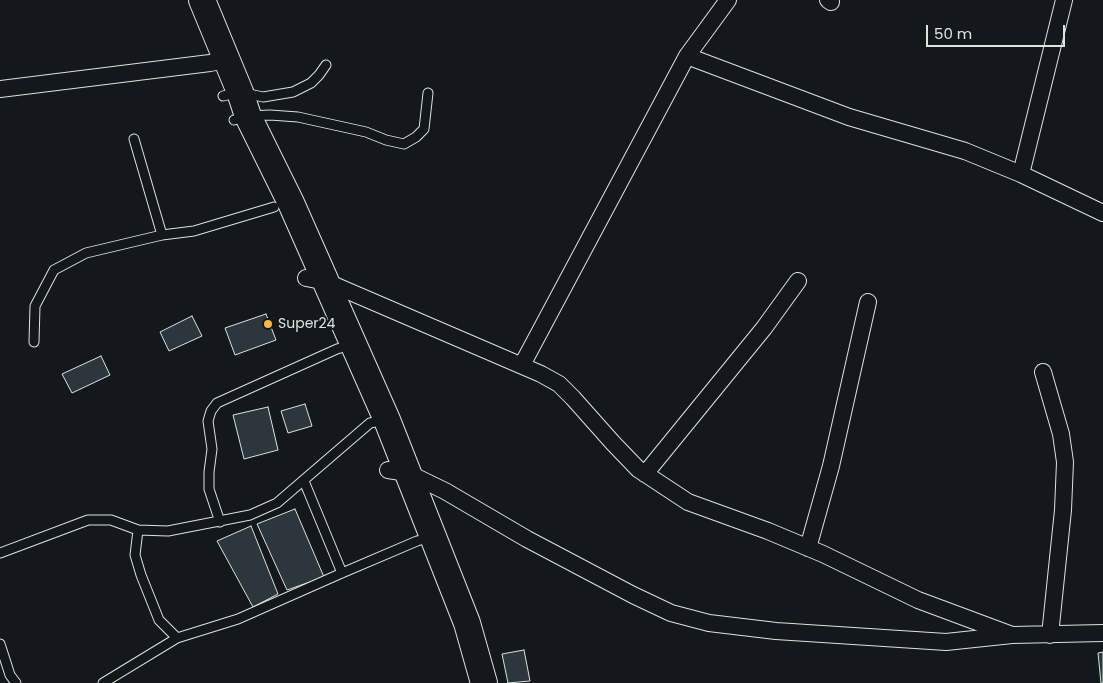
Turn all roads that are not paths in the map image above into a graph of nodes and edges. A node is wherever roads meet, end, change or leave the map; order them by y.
1 (184, 0) edge
2 (202, 0) edge
3 (728, 0) edge
4 (1064, 0) edge
5 (686, 56) junction
6 (219, 62) junction
7 (326, 64) dead end
8 (0, 89) edge
9 (428, 93) dead end
10 (237, 106) junction
11 (134, 139) dead end
12 (1021, 174) junction
13 (274, 207) junction
14 (1103, 213) edge
15 (162, 235) junction
16 (316, 280) junction
17 (798, 281) dead end
18 (868, 302) dead end
19 (34, 342) dead end
20 (345, 347) junction
21 (522, 365) junction
22 (1043, 372) dead end
23 (378, 422) junction
24 (398, 472) junction
25 (645, 474) junction
26 (304, 481) junction
27 (220, 522) junction
28 (138, 530) junction
29 (425, 539) junction
30 (808, 548) junction
31 (0, 553) edge
32 (342, 573) junction
33 (1103, 633) edge
34 (1012, 635) junction
35 (1050, 635) junction
36 (177, 638) junction
37 (0, 644) edge
38 (16, 683) edge
39 (103, 683) edge
40 (466, 683) edge
41 (484, 683) edge

1 - 6 main road
2 - 6 main road
3 - 5 street
4 - 12 street
5 - 12 street
5 - 21 street
6 - 8 street
6 - 10 main road
7 - 10 lane
9 - 10 lane
10 - 13 main road
10 - 16 main road
11 - 15 lane
12 - 14 street
13 - 15 lane
13 - 16 main road
15 - 19 lane
16 - 20 main road
16 - 21 street
17 - 25 street
18 - 30 street
20 - 23 main road
20 - 27 lane
21 - 25 street
22 - 35 street
23 - 24 main road
23 - 26 lane
24 - 29 main road
24 - 34 street
25 - 30 street
26 - 27 lane
26 - 32 lane
27 - 28 lane
28 - 31 lane
28 - 36 lane
29 - 32 lane
29 - 40 main road
29 - 41 main road
30 - 34 street
32 - 36 lane
33 - 35 street
34 - 35 street
36 - 39 lane
37 - 38 lane

